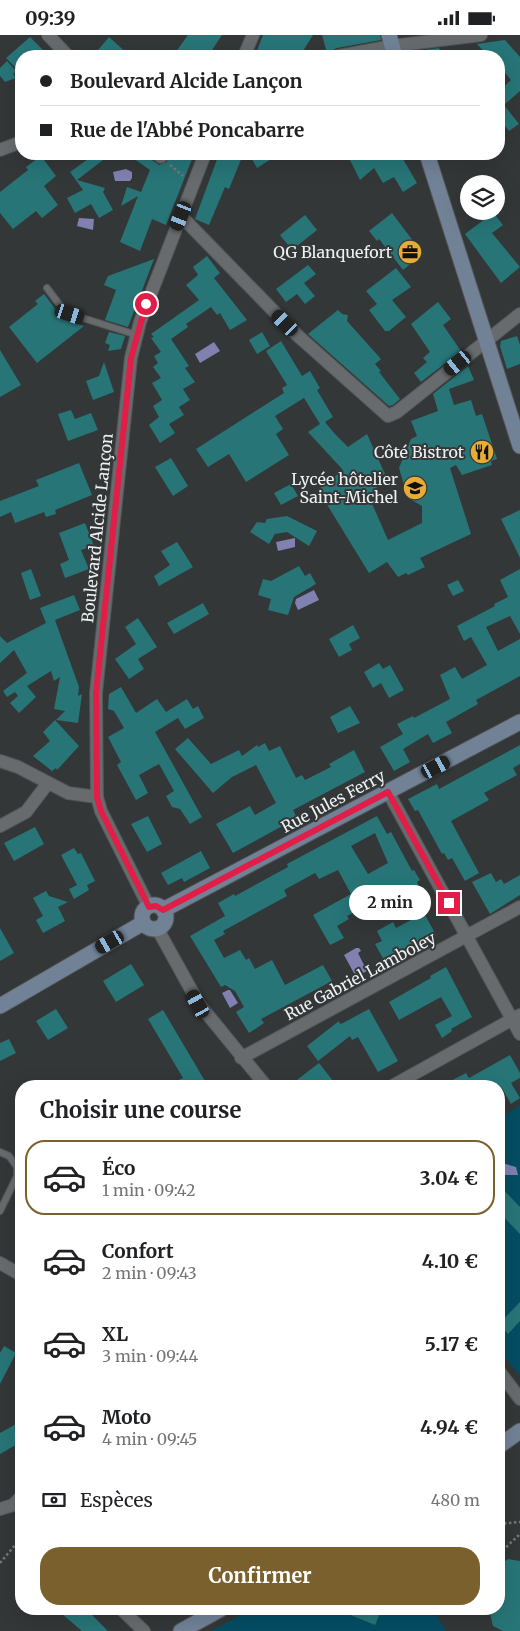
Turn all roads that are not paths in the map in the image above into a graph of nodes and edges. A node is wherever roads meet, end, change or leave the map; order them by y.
1 (48, 35) edge
2 (253, 35) edge
3 (481, 35) edge
4 (392, 46) edge
5 (62, 50) edge
6 (247, 50) edge
7 (371, 50) edge
8 (15, 144) edge
9 (0, 150) edge
10 (203, 160) edge
11 (429, 160) edge
12 (181, 216) junction
13 (47, 288) dead end
14 (520, 314) edge
15 (137, 335) junction
16 (486, 340) junction
17 (520, 446) edge
18 (520, 722) edge
19 (0, 761) edge
20 (48, 783) junction
21 (388, 792) junction
22 (97, 797) junction
23 (0, 826) edge
24 (520, 907) edge
25 (156, 908) junction
26 (150, 926) junction
27 (467, 937) junction
28 (0, 1006) edge
29 (516, 1017) edge
30 (520, 1034) edge
31 (241, 1058) junction
32 (261, 1080) edge
33 (403, 1080) edge
34 (0, 1152) edge
35 (15, 1165) edge
36 (15, 1180) edge
37 (0, 1211) edge
38 (0, 1263) edge
39 (15, 1272) edge
40 (505, 1379) edge
41 (520, 1399) edge
42 (520, 1431) edge
43 (505, 1442) edge
44 (15, 1506) edge
45 (0, 1509) edge
46 (128, 1615) edge
47 (210, 1615) edge
48 (144, 1631) edge
49 (181, 1631) edge

1 - 5 street
2 - 6 street
3 - 4 street
4 - 7 street
8 - 9 street
10 - 12 street, Boulevard Alcide Lançon
11 - 16 street
12 - 15 street, Boulevard Alcide Lançon
12 - 16 street
13 - 15 lane
14 - 16 street
15 - 22 street, Boulevard Alcide Lançon
16 - 17 street
18 - 21 street, Rue Jules Ferry
19 - 20 street
20 - 22 street
20 - 23 street
21 - 25 street, Rue Jules Ferry
21 - 27 street
22 - 25 street, Boulevard Alcide Lançon
24 - 27 street, Rue Gabriel Lamboley
25 - 26 street
25 - 26 street
26 - 28 street
26 - 31 street
27 - 29 street
27 - 31 street, Rue Gabriel Lamboley
29 - 30 street
29 - 33 street
31 - 32 street
34 - 35 lane
36 - 37 lane
38 - 39 street
40 - 41 street
42 - 43 street
44 - 45 street
46 - 48 street
47 - 49 street

